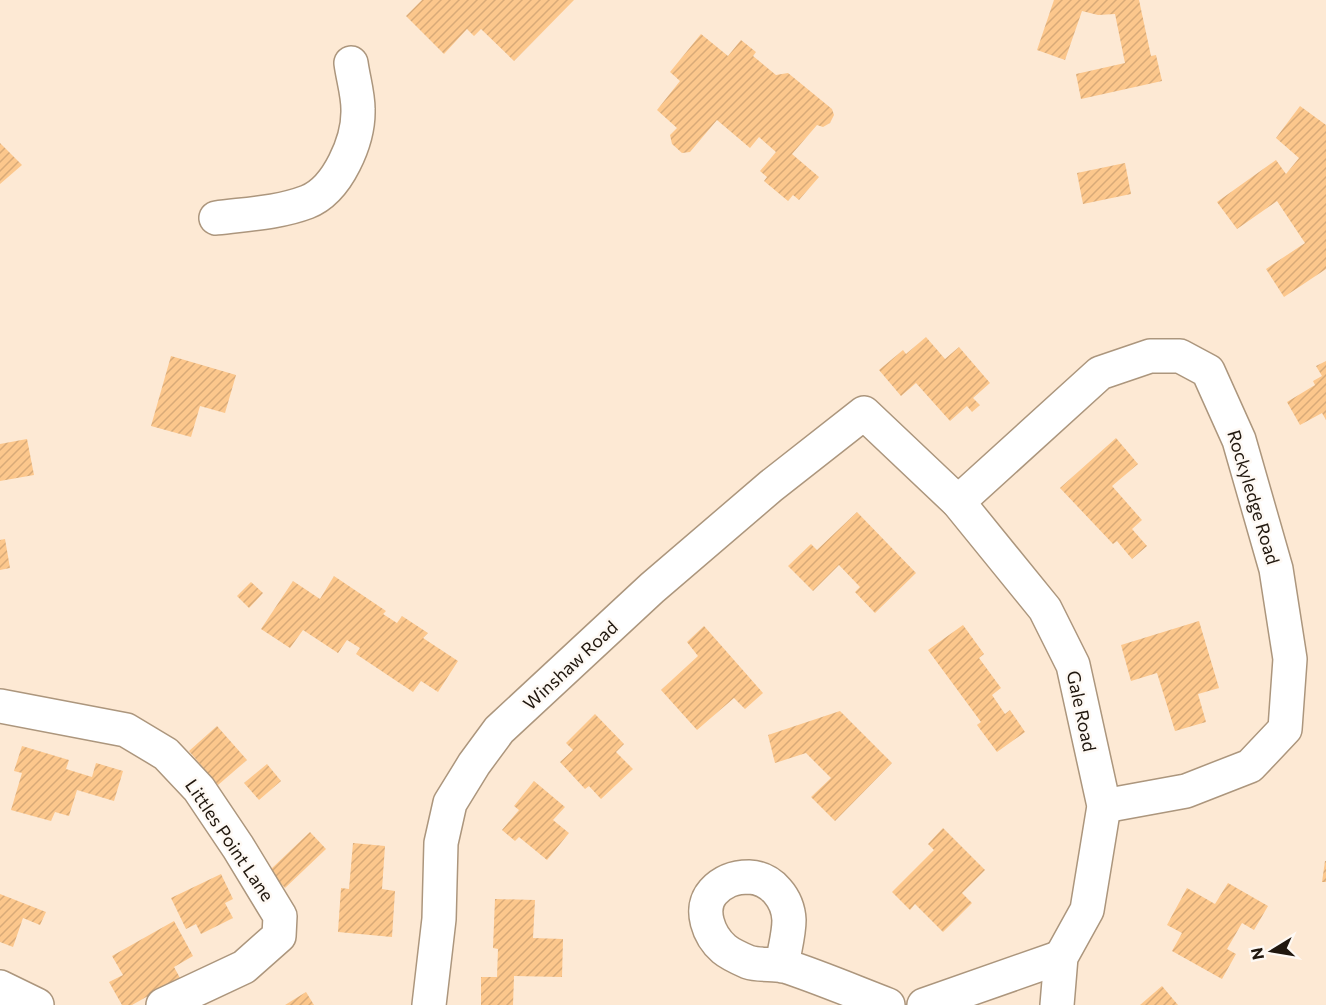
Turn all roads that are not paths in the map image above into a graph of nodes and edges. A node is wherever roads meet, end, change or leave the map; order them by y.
1 (351, 63) dead end
2 (216, 218) dead end
3 (864, 413) joint
4 (958, 502) junction
5 (0, 706) edge
6 (1104, 806) junction
7 (1060, 957) junction
8 (782, 966) dead end
9 (0, 987) edge
10 (37, 1005) edge
11 (163, 1005) edge
12 (429, 1005) edge
13 (888, 1005) edge
14 (924, 1005) edge
15 (1057, 1005) edge

1 - 2 street
3 - 4 street, Gale Road
3 - 12 street, Winshaw Road
4 - 6 street, Gale Road
4 - 6 street, Rockyledge Road
5 - 11 street, Littles Point Lane
6 - 7 street, Gale Road
7 - 14 street
7 - 15 street, Gale Road
8 - 13 street
9 - 10 street

